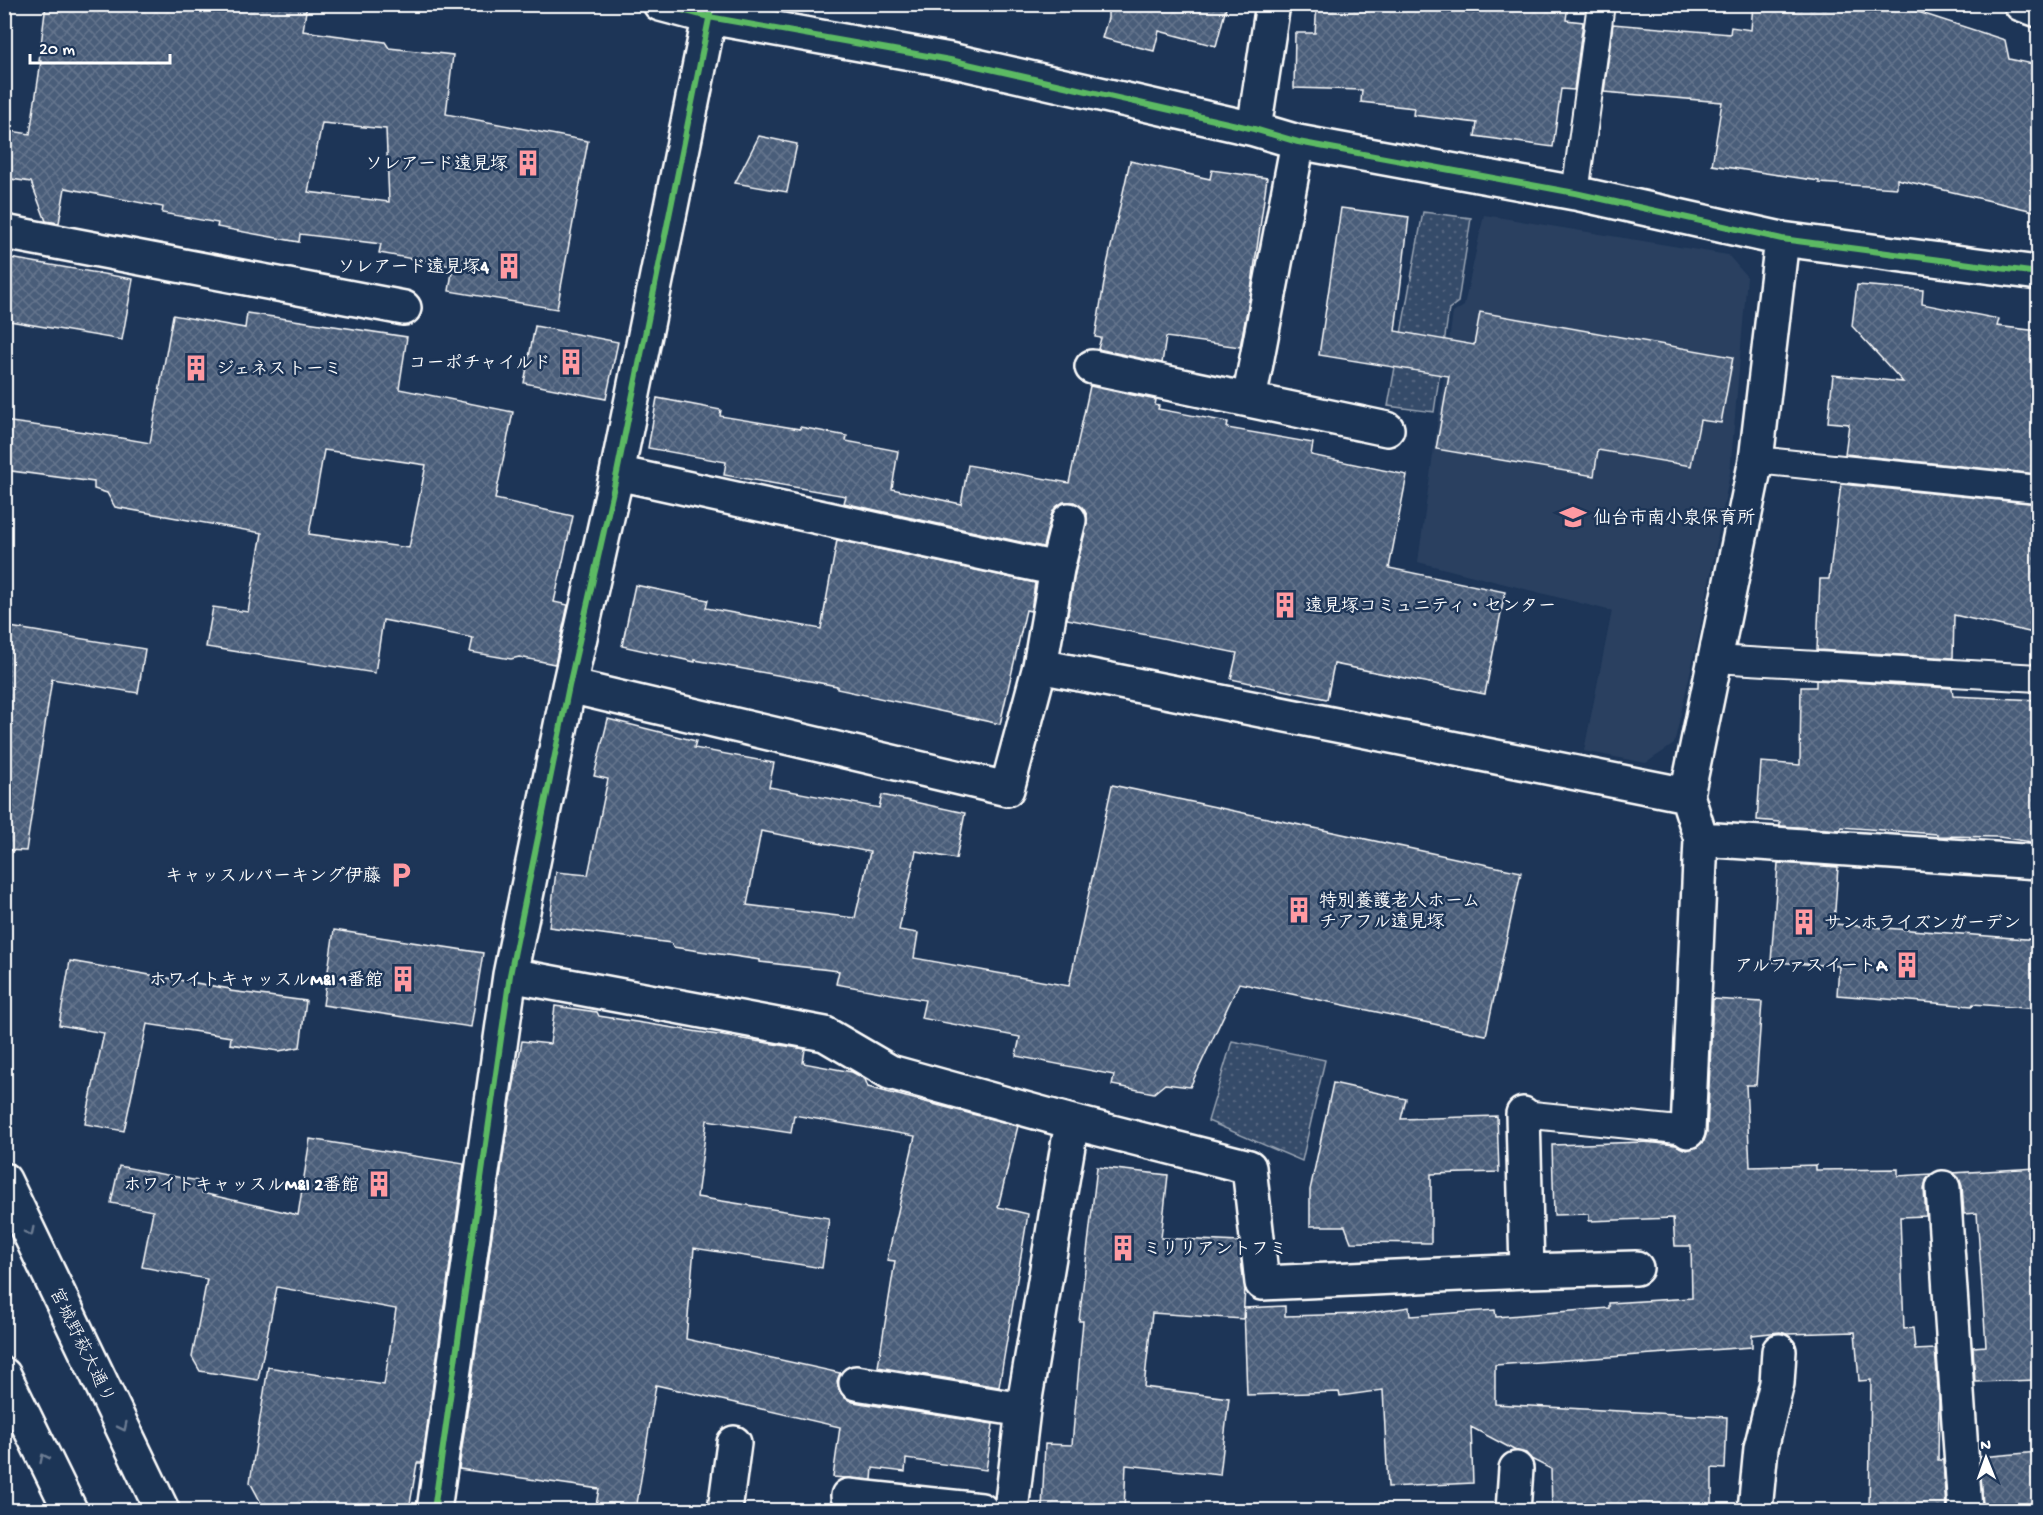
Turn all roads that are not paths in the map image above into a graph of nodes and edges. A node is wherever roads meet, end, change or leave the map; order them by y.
1 (660, 4) edge
2 (1273, 4) edge
3 (1601, 4) edge
4 (2021, 4) edge
5 (2038, 10) edge
6 (711, 11) edge
7 (1254, 129) junction
8 (1298, 142) junction
9 (1575, 194) junction
10 (4, 232) edge
11 (1782, 239) junction
12 (2038, 273) edge
13 (404, 308) dead end
14 (1092, 367) dead end
15 (1249, 400) junction
16 (1386, 429) dead end
17 (1756, 460) junction
18 (617, 473) junction
19 (2038, 489) edge
20 (1069, 520) dead end
21 (1057, 569) junction
22 (1715, 658) junction
23 (1040, 666) junction
24 (2038, 678) edge
25 (569, 686) junction
26 (1687, 795) junction
27 (1701, 839) junction
28 (2038, 862) edge
29 (510, 975) junction
30 (1523, 1114) joint
31 (1072, 1122) junction
32 (1688, 1131) joint
33 (4, 1180) edge
34 (1942, 1188) dead end
35 (1636, 1268) dead end
36 (1527, 1271) junction
37 (1779, 1351) dead end
38 (4, 1376) edge
39 (856, 1383) dead end
40 (1023, 1410) junction
41 (734, 1443) dead end
42 (1516, 1469) dead end
43 (848, 1496) dead end
44 (70, 1510) edge
45 (162, 1510) edge
46 (434, 1510) edge
47 (725, 1510) edge
48 (981, 1510) edge
49 (1011, 1510) edge
50 (1513, 1510) edge
51 (1755, 1510) edge
52 (1965, 1510) edge

1 - 6 street
2 - 7 street
3 - 9 lane
4 - 5 street
6 - 7 street
6 - 18 street
7 - 8 street
8 - 9 street
8 - 15 street
9 - 11 street
10 - 13 street
11 - 12 street
11 - 17 street
14 - 15 street
15 - 16 street
17 - 19 lane
17 - 22 street
18 - 21 street
18 - 25 street
20 - 21 street
21 - 23 street
22 - 24 lane
22 - 26 street
23 - 25 street
23 - 26 street
25 - 29 street
26 - 27 street
27 - 28 street
27 - 32 street
29 - 31 street
29 - 46 street
30 - 32 lane
30 - 36 street
31 - 36 street
31 - 40 street
33 -> 45 street, 宮城野萩大通り
34 - 52 street
35 - 36 street
37 - 51 street
44 -> 38 street
39 - 40 street
40 - 49 street
41 - 47 street
42 - 50 street
43 - 48 street

